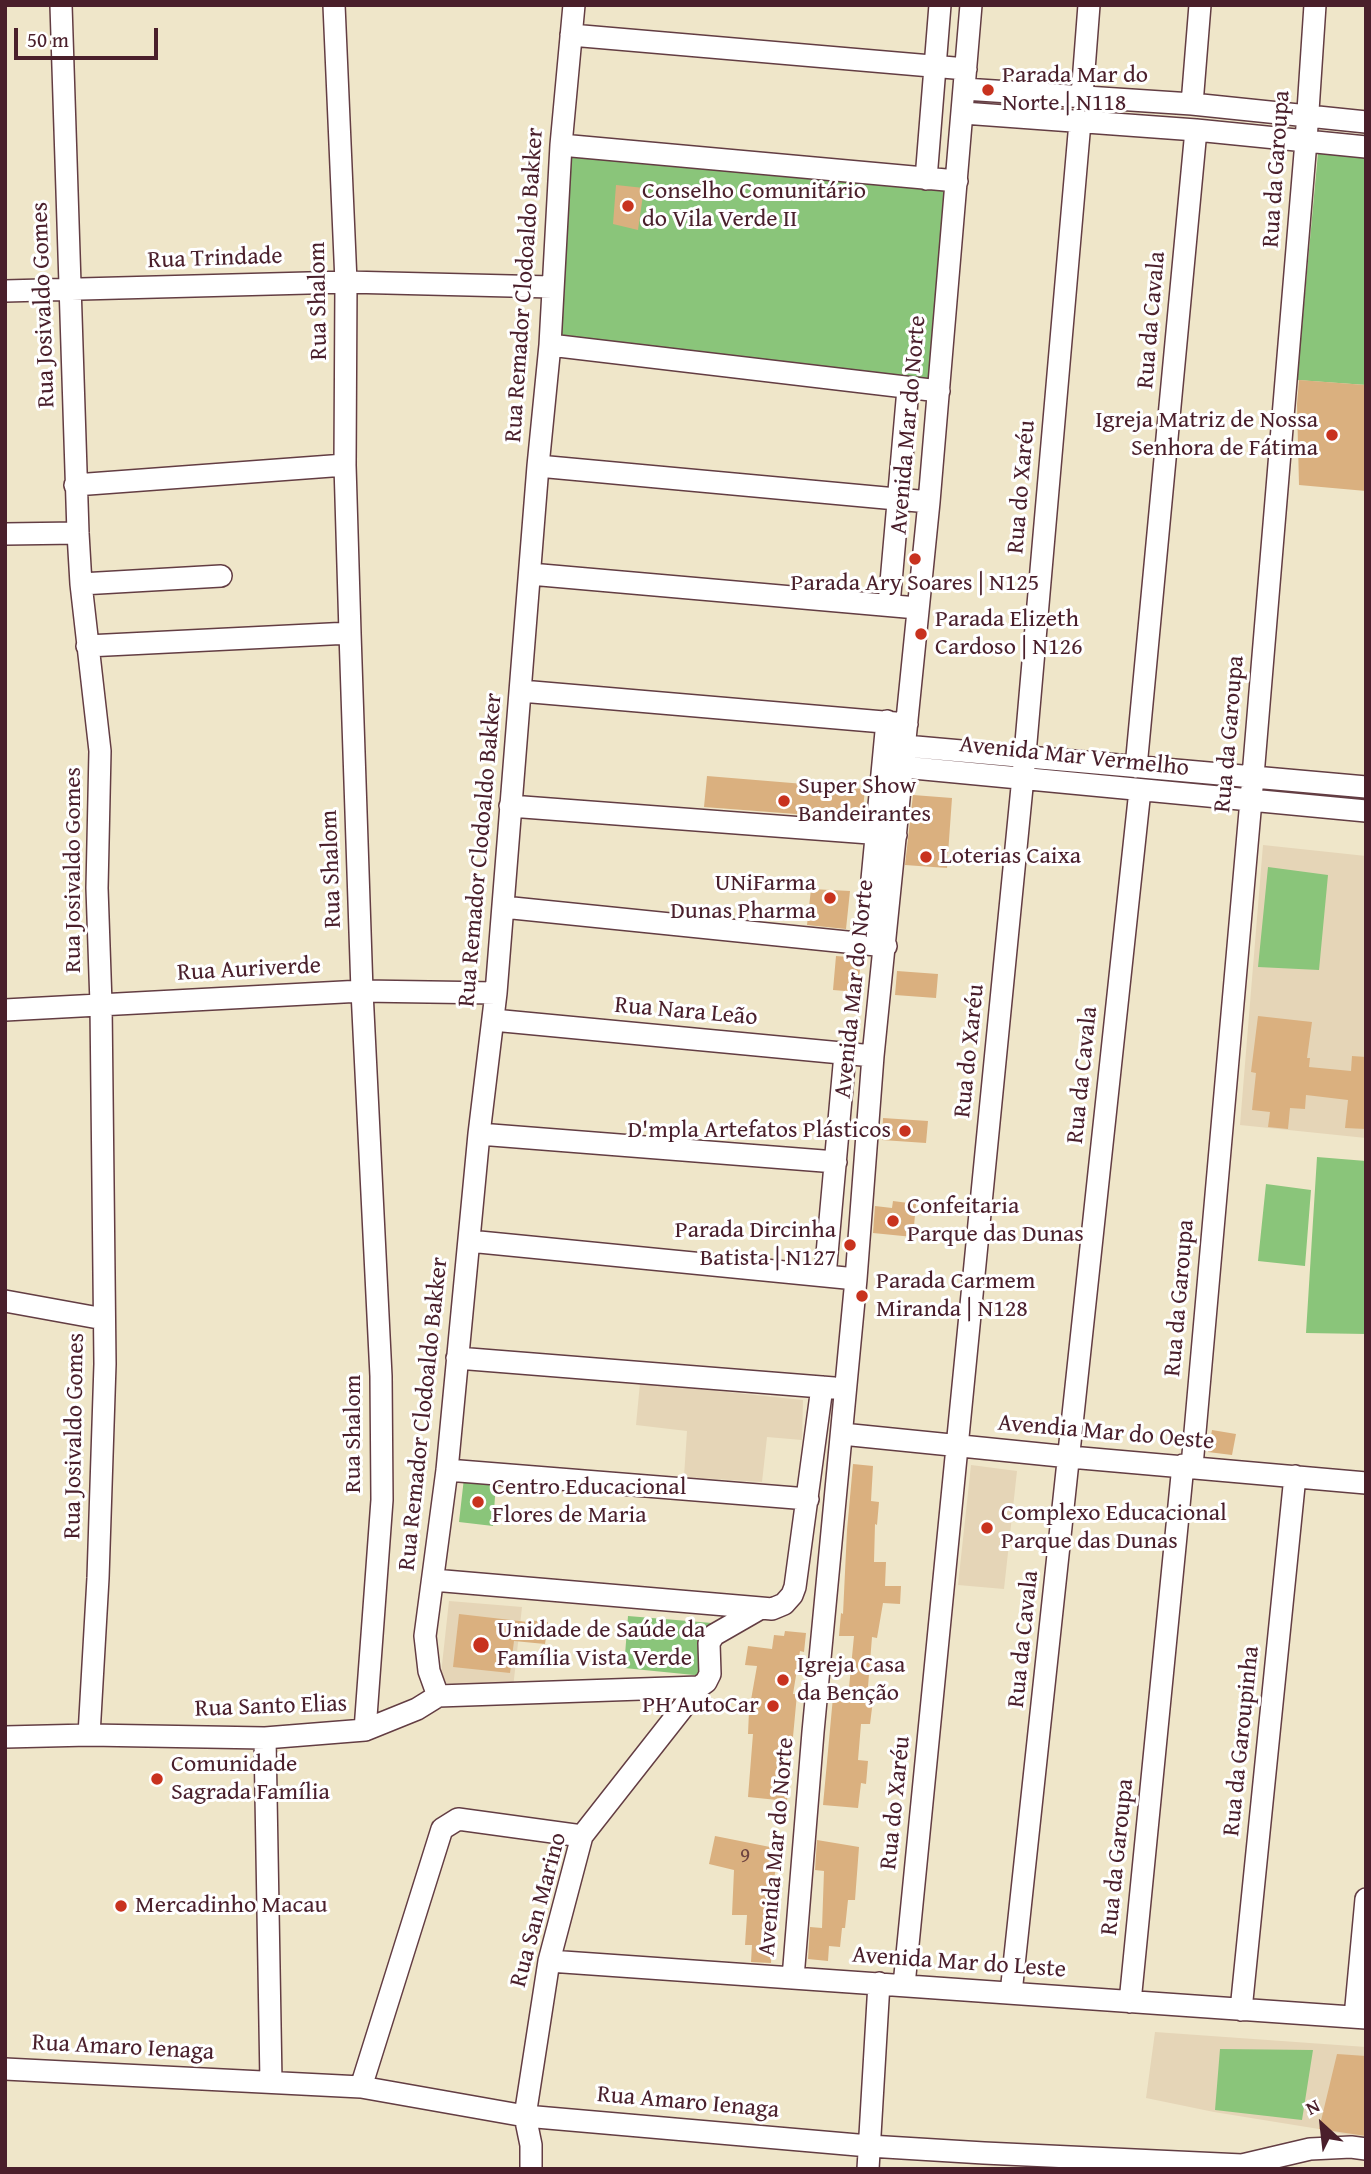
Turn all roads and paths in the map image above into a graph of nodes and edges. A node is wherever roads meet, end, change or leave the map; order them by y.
1 (61, 5) edge
2 (334, 5) edge
3 (574, 5) edge
4 (940, 5) edge
5 (971, 5) edge
6 (1089, 5) edge
7 (1199, 5) edge
8 (1315, 5) edge
9 (572, 35) junction
10 (935, 66) junction
11 (965, 79) junction
12 (1082, 96) junction
13 (1192, 104) junction
14 (963, 113) junction
15 (1307, 115) junction
16 (1080, 122) junction
17 (1366, 122) edge
18 (1196, 130) junction
19 (1307, 141) junction
20 (561, 145) junction
21 (1366, 147) edge
22 (926, 179) junction
23 (957, 181) junction
24 (346, 282) junction
25 (552, 287) junction
26 (69, 289) junction
27 (5, 291) edge
28 (550, 345) junction
29 (908, 389) junction
30 (939, 391) junction
31 (345, 465) junction
32 (538, 466) junction
33 (75, 485) junction
34 (900, 498) junction
35 (929, 502) junction
36 (78, 533) junction
37 (5, 534) edge
38 (530, 574) junction
39 (221, 576) dead end
40 (81, 584) junction
41 (889, 605) junction
42 (917, 608) junction
43 (350, 633) junction
44 (88, 646) junction
45 (521, 691) junction
46 (897, 723) junction
47 (905, 746) junction
48 (903, 767) junction
49 (1136, 767) junction
50 (1024, 768) junction
51 (1253, 777) junction
52 (1366, 787) edge
53 (1140, 790) junction
54 (1251, 800) junction
55 (510, 806) junction
56 (1366, 811) edge
57 (886, 835) junction
58 (503, 907) junction
59 (876, 944) junction
60 (362, 991) junction
61 (496, 993) junction
62 (102, 1004) junction
63 (5, 1010) edge
64 (493, 1020) junction
65 (845, 1054) junction
66 (873, 1056) junction
67 (479, 1134) junction
68 (836, 1162) junction
69 (469, 1241) junction
70 (825, 1276) junction
71 (856, 1279) junction
72 (5, 1301) edge
73 (104, 1319) junction
74 (457, 1358) junction
75 (822, 1387) junction
76 (847, 1390) junction
77 (842, 1434) junction
78 (958, 1445) junction
79 (1070, 1457) junction
80 (1187, 1466) junction
81 (447, 1470) junction
82 (1296, 1476) junction
83 (1366, 1483) edge
84 (808, 1499) junction
85 (433, 1580) junction
86 (766, 1608) junction
87 (699, 1687) junction
88 (438, 1696) junction
89 (365, 1730) junction
90 (89, 1735) junction
91 (5, 1737) edge
92 (265, 1738) junction
93 (582, 1836) junction
94 (1366, 1899) edge
95 (549, 1961) junction
96 (793, 1978) junction
97 (879, 1983) junction
98 (904, 1985) junction
99 (1011, 1993) junction
100 (1130, 2002) junction
101 (1241, 2010) junction
102 (1360, 2017) edge
103 (5, 2069) edge
104 (271, 2082) junction
105 (361, 2087) junction
106 (525, 2116) junction
107 (869, 2146) junction
108 (1366, 2149) edge
109 (1241, 2167) edge
110 (531, 2169) edge
111 (868, 2169) edge

1 - 26 street, Rua Josivaldo Gomes
2 - 24 street, Rua Shalom
3 - 9 street, Rua Remador Clodoaldo Bakker
4 - 10 street
5 - 11 street, Avenida Mar do Norte
6 - 12 street
7 - 13 street
8 - 15 street, Rua da Garoupa
9 - 10 street
9 - 20 street, Rua Remador Clodoaldo Bakker
10 - 11 street
10 - 22 street
11 - 12 street
11 - 14 street, Avenida Mar do Norte
12 - 13 street
13 - 15 street
14 - 16 street
14 - 23 street, Avenida Mar do Norte
15 - 17 street
15 - 19 street, Rua da Garoupa
16 - 18 street
16 - 50 street, Rua do Xaréu
18 - 19 street
18 - 49 street, Rua da Cavala
19 - 21 street
19 - 51 street, Rua da Garoupa
20 - 22 street
20 - 25 street, Rua Remador Clodoaldo Bakker
22 - 23 street
23 - 30 street, Avenida Mar do Norte
24 - 25 street, Rua Trindade
24 - 26 street, Rua Trindade
24 - 31 street, Rua Shalom
25 - 28 street, Rua Remador Clodoaldo Bakker
26 - 27 street, Rua Trindade
26 - 33 street, Rua Josivaldo Gomes
28 - 29 street
28 - 32 street, Rua Remador Clodoaldo Bakker
29 - 30 street
29 - 34 street
30 - 35 street, Avenida Mar do Norte
31 - 33 street
31 - 43 street, Rua Shalom
32 - 34 street
32 - 38 street, Rua Remador Clodoaldo Bakker
33 - 36 street, Rua Josivaldo Gomes
34 - 35 street
34 - 41 street
35 - 42 street, Avenida Mar do Norte
36 - 37 street
36 - 40 street, Rua Josivaldo Gomes
38 - 41 street
38 - 45 street, Rua Remador Clodoaldo Bakker
39 - 40 street
40 - 44 street, Rua Josivaldo Gomes
41 - 42 street
42 - 46 street, Avenida Mar do Norte
43 - 44 street
43 - 60 street, Rua Shalom
44 - 62 street, Rua Josivaldo Gomes
45 - 46 street
45 - 55 street, Rua Remador Clodoaldo Bakker
46 - 47 street, Avenida Mar do Norte
46 - 57 street
47 - 48 street, Avenida Mar do Norte
47 - 50 street, Avenida Mar Vermelho
48 - 50 street, Avenida Mar Vermelho
48 - 57 street, Avenida Mar do Norte
49 - 50 street, Avenida Mar Vermelho
49 - 51 street, Avenida Mar Vermelho
50 - 53 street, Avenida Mar Vermelho
50 - 78 street, Rua do Xaréu
51 - 52 street, Avenida Mar Vermelho
51 - 54 street, Rua da Garoupa
53 - 54 street, Avenida Mar Vermelho
53 - 79 street, Rua da Cavala
54 - 56 street, Avenida Mar Vermelho
54 - 80 street, Rua da Garoupa
55 - 57 street
55 - 58 street, Rua Remador Clodoaldo Bakker
57 - 59 street, Avenida Mar do Norte
58 - 59 street
58 - 61 street, Rua Remador Clodoaldo Bakker
59 - 66 street, Avenida Mar do Norte
60 - 61 street, Rua Auriverde
60 - 62 street, Rua Auriverde
60 - 89 street, Rua Shalom
61 - 64 street, Rua Remador Clodoaldo Bakker
62 - 63 street, Rua Auriverde
62 - 73 street, Rua Josivaldo Gomes
64 - 65 street, Rua Nara Leão
64 - 67 street, Rua Remador Clodoaldo Bakker
65 - 66 street, Rua Nara Leão
65 - 68 street
66 - 71 street, Avenida Mar do Norte
67 - 68 street
67 - 69 street, Rua Remador Clodoaldo Bakker
68 - 70 street
69 - 70 street
69 - 74 street, Rua Remador Clodoaldo Bakker
70 - 71 street
71 - 76 street, Avenida Mar do Norte
72 - 73 street
73 - 90 street, Rua Josivaldo Gomes
74 - 75 street
74 - 81 street, Rua Remador Clodoaldo Bakker
75 - 76 street
75 - 84 street
76 - 77 street, Avenida Mar do Norte
77 - 78 street, Avendia Mar do Oeste
77 - 96 street, Avenida Mar do Norte
78 - 79 street, Avendia Mar do Oeste
78 - 98 street, Rua do Xaréu
79 - 80 street, Avendia Mar do Oeste
79 - 99 street, Rua da Cavala
80 - 82 street, Avendia Mar do Oeste
80 - 100 street, Rua da Garoupa
81 - 84 street
81 - 85 street, Rua Remador Clodoaldo Bakker
82 - 83 street, Avendia Mar do Oeste
82 - 101 street, Rua da Garoupinha
84 - 86 street
85 - 86 street
85 - 88 street, Rua Remador Clodoaldo Bakker
86 - 87 street, Rua San Marino
87 - 88 street, Rua Santo Elias
87 - 93 street, Rua San Marino
88 - 89 street, Rua Santo Elias
89 - 92 street, Rua Santo Elias
90 - 91 street, Rua Santo Elias
90 - 92 street, Rua Santo Elias
92 - 104 street
93 - 95 street, Rua San Marino
93 - 105 street
94 - 102 street
95 - 96 street, Avenida Mar do Leste
95 - 106 street, Rua San Marino
96 - 97 street, Avenida Mar do Leste
97 - 98 street, Avenida Mar do Leste
97 - 107 street
98 - 99 street, Avenida Mar do Leste
99 - 100 street, Avenida Mar do Leste
100 - 101 street, Avenida Mar do Leste
101 - 102 street, Avenida Mar do Leste
103 - 104 street, Rua Amaro Ienaga
104 - 105 street, Rua Amaro Ienaga
105 - 106 street, Rua Amaro Ienaga
106 - 107 street, Rua Amaro Ienaga
106 - 110 street, Rua San Marino
107 - 109 street, Rua Amaro Ienaga
107 - 111 street
108 - 109 street, Rua Amaro Ienaga

